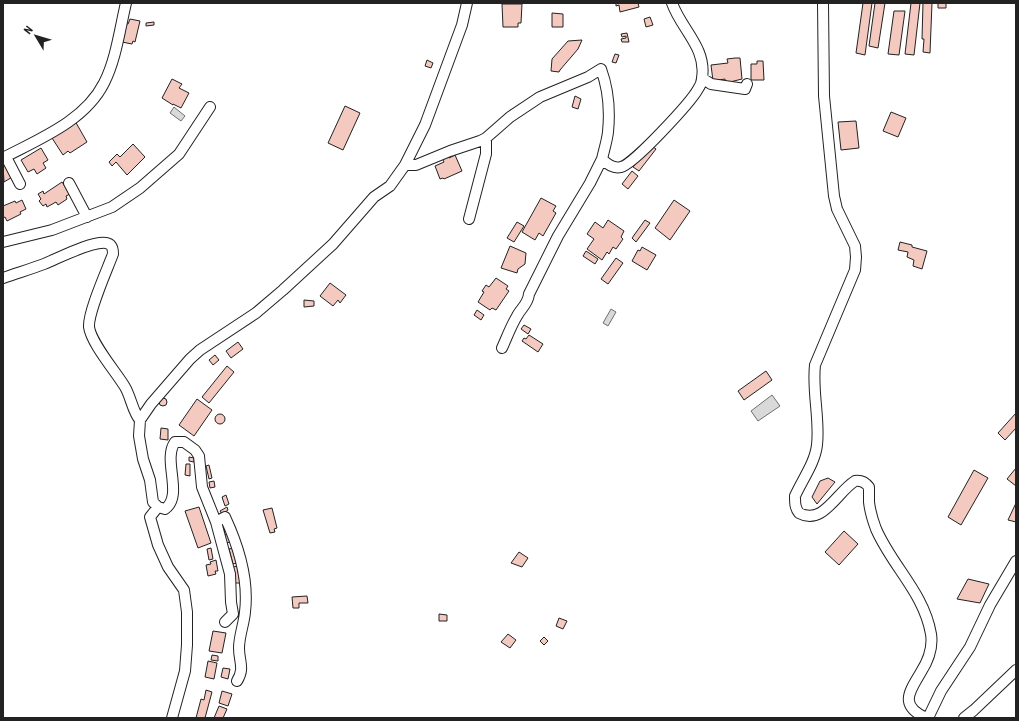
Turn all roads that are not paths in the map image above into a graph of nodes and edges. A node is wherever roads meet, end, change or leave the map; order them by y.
1 (126, 3) edge
2 (467, 3) edge
3 (672, 3) edge
4 (822, 3) edge
5 (702, 78) junction
6 (748, 84) dead end
7 (210, 107) dead end
8 (486, 138) junction
9 (4, 157) edge
10 (602, 160) junction
11 (405, 165) junction
12 (69, 183) dead end
13 (20, 184) dead end
14 (86, 217) junction
15 (469, 219) dead end
16 (3, 242) edge
17 (3, 278) edge
18 (502, 348) dead end
19 (140, 420) junction
20 (158, 507) junction
21 (216, 522) junction
22 (1016, 561) edge
23 (225, 622) dead end
24 (1016, 670) edge
25 (237, 681) dead end
26 (172, 718) edge
27 (927, 718) edge
28 (964, 718) edge

1 - 9 street
2 - 11 street
3 - 5 street
4 - 27 street
5 - 6 street
5 - 10 street
7 - 14 street
8 - 10 street
8 - 11 street
8 - 15 street
9 - 13 street
10 - 18 street
11 - 19 street
12 - 14 street
14 - 16 street
17 - 19 street
19 - 20 street
20 - 21 street
20 - 26 street
21 - 23 street
21 - 25 street
22 - 27 street
24 - 28 street

